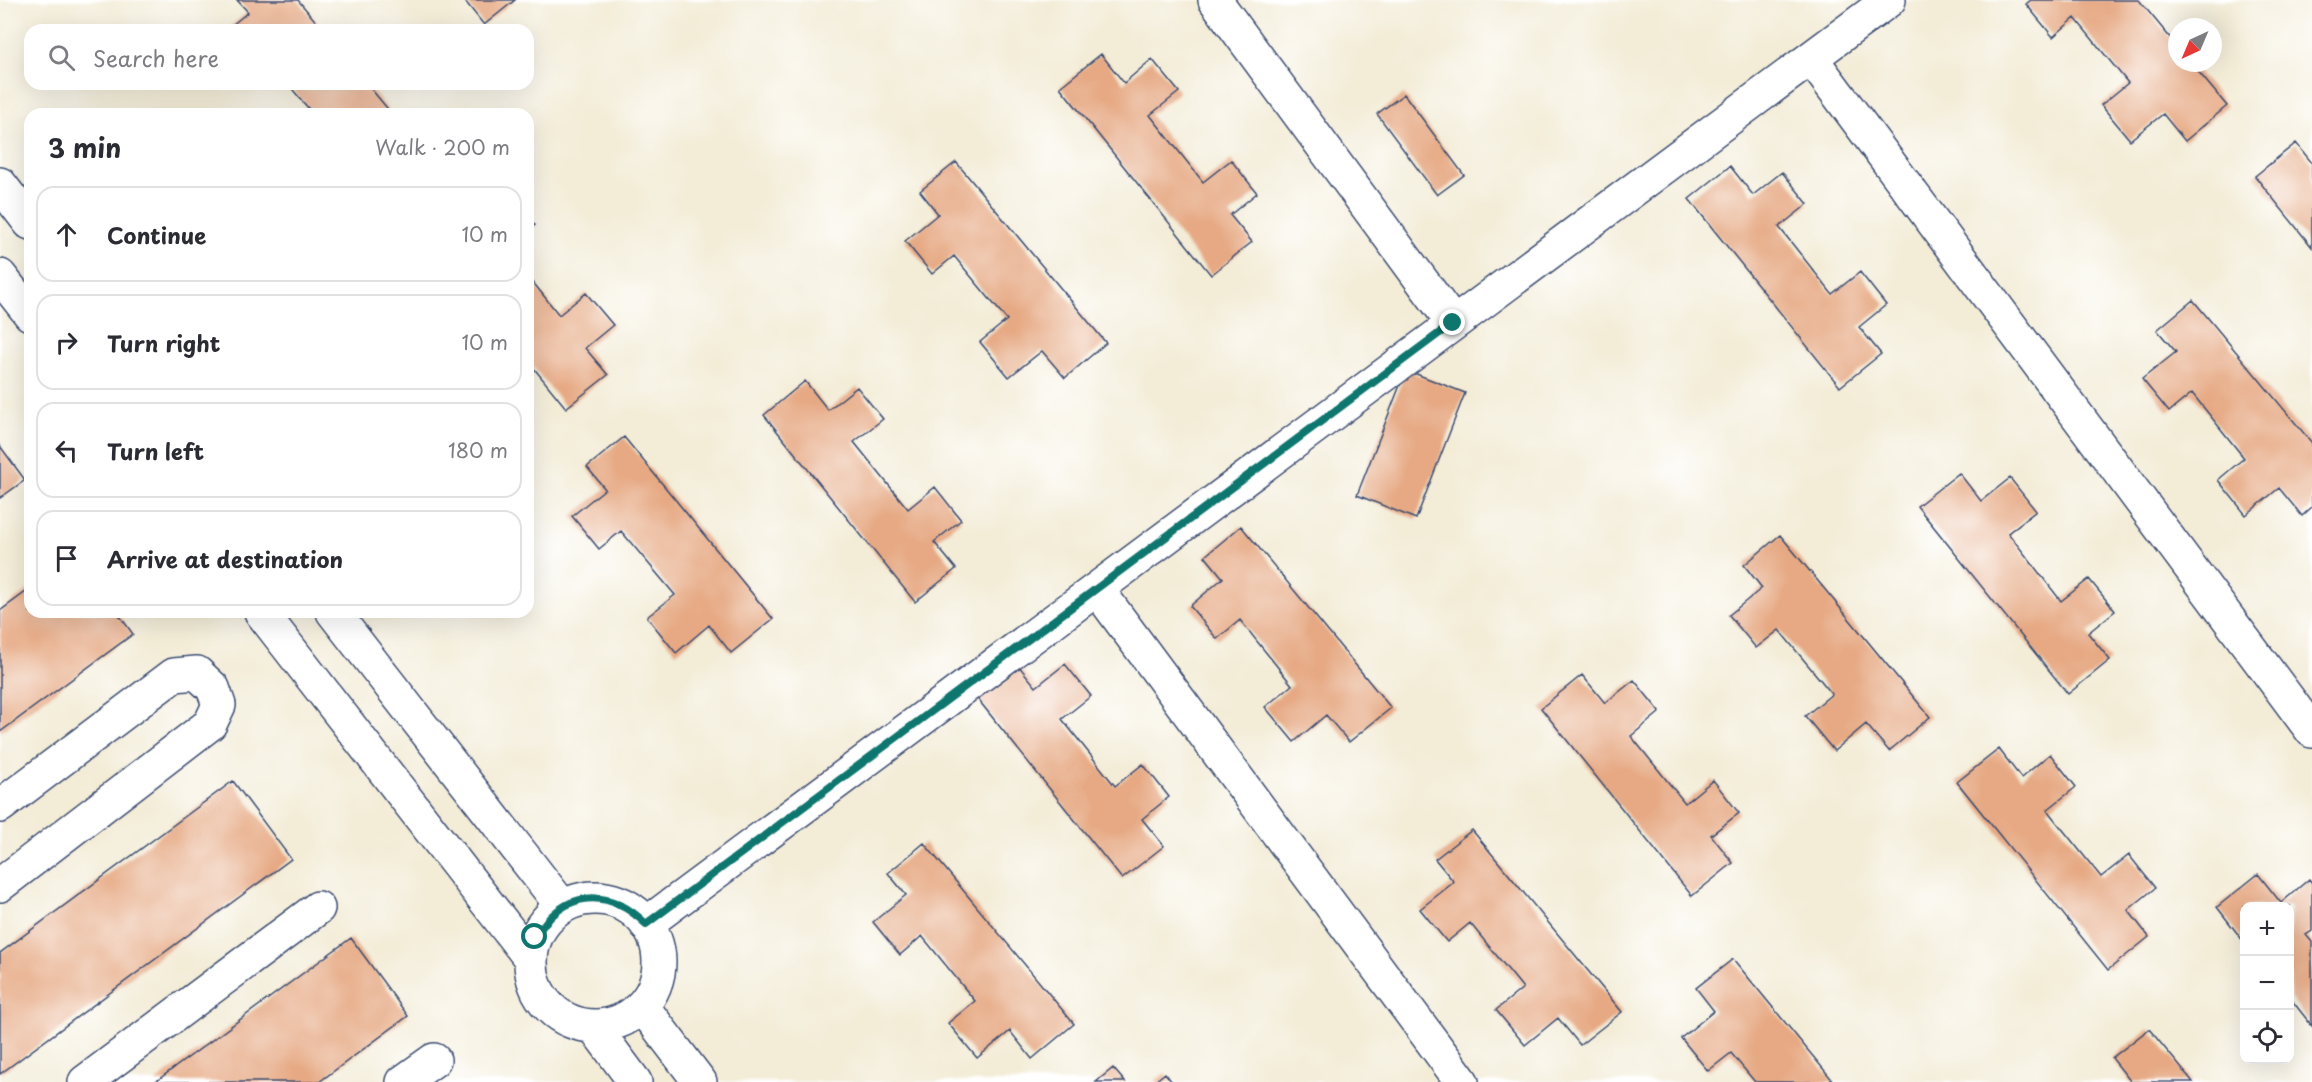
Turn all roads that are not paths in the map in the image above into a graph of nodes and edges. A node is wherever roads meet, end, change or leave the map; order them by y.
1 (1215, 0) edge
2 (1889, 0) edge
3 (1811, 58) junction
4 (0, 184) edge
5 (24, 215) edge
6 (0, 276) edge
7 (24, 306) edge
8 (1453, 323) junction
9 (1097, 589) junction
10 (266, 618) edge
11 (338, 618) edge
12 (2312, 731) edge
13 (0, 806) edge
14 (0, 885) edge
15 (562, 906) junction
16 (318, 908) dead end
17 (646, 924) junction
18 (530, 958) junction
19 (642, 1006) junction
20 (594, 1027) junction
21 (434, 1060) dead end
22 (85, 1082) edge
23 (403, 1082) edge
24 (635, 1082) edge
25 (700, 1082) edge
26 (1462, 1082) edge

1 - 8 street
2 - 3 street
3 - 8 street
3 - 12 street
4 - 5 street
6 - 7 street
8 - 9 street
9 - 17 street
9 - 26 street
10 - 18 street
11 - 15 street
13 - 14 street
15 - 17 street
15 - 18 street
16 - 22 street
17 - 19 street
18 - 20 street
19 - 20 street
19 - 25 street
20 - 24 street
21 - 23 street

